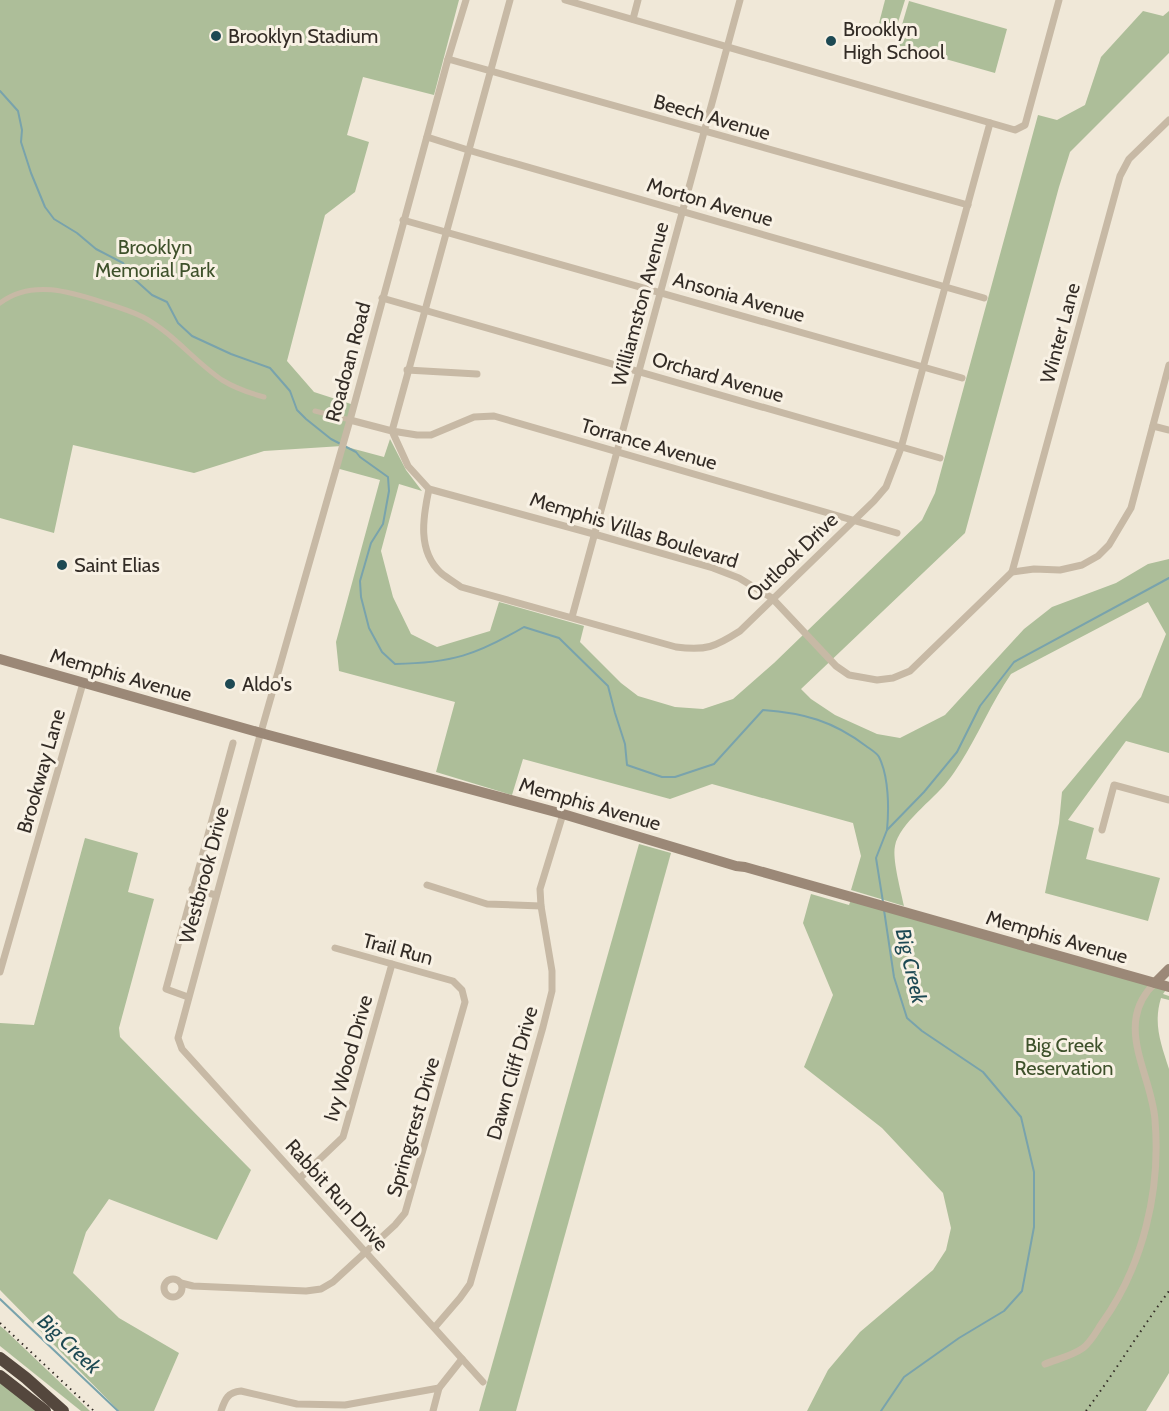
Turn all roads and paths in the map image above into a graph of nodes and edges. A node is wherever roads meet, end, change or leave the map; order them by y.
1 (466, 0) edge
2 (510, 0) edge
3 (565, 0) edge
4 (638, 0) edge
5 (740, 0) edge
6 (1059, 0) edge
7 (633, 19) junction
8 (728, 48) junction
9 (448, 59) junction
10 (491, 69) junction
11 (1169, 120) edge
12 (990, 123) junction
13 (705, 132) junction
14 (427, 137) junction
15 (468, 150) junction
16 (968, 205) junction
17 (682, 212) junction
18 (403, 220) junction
19 (446, 232) junction
20 (946, 286) junction
21 (659, 291) junction
22 (382, 298) junction
23 (984, 298) dead end
24 (0, 303) edge
25 (424, 309) junction
26 (1169, 365) edge
27 (923, 367) junction
28 (407, 370) junction
29 (638, 372) junction
30 (477, 374) dead end
31 (962, 378) dead end
32 (264, 398) dead end
33 (315, 411) dead end
34 (350, 420) junction
35 (1153, 426) junction
36 (1169, 430) edge
37 (392, 431) junction
38 (901, 448) junction
39 (616, 452) junction
40 (940, 458) dead end
41 (429, 489) junction
42 (854, 519) junction
43 (897, 533) dead end
44 (594, 534) junction
45 (1012, 572) junction
46 (772, 598) junction
47 (572, 617) junction
48 (0, 660) edge
49 (83, 683) junction
50 (261, 733) junction
51 (233, 743) dead end
52 (1169, 800) edge
53 (563, 814) junction
54 (1102, 830) dead end
55 (427, 885) dead end
56 (192, 889) junction
57 (216, 895) junction
58 (541, 906) junction
59 (335, 948) dead end
60 (392, 964) junction
61 (1169, 969) edge
62 (0, 972) edge
63 (453, 981) joint
64 (1155, 983) junction
65 (1169, 987) edge
66 (188, 998) junction
67 (180, 1025) joint
68 (300, 1178) junction
69 (365, 1251) junction
70 (181, 1284) dead end
71 (435, 1327) junction
72 (0, 1358) edge
73 (462, 1359) junction
74 (1045, 1364) dead end
75 (0, 1376) edge
76 (483, 1382) dead end
77 (439, 1388) junction
78 (344, 1408) edge
79 (45, 1411) edge
80 (63, 1411) edge
81 (221, 1411) edge
82 (433, 1411) edge

1 - 9 street, Roadoan Road
2 - 10 street
3 - 7 street
4 - 7 street
5 - 8 street, Williamston Avenue
6 - 12 street
7 - 8 street
8 - 12 street
8 - 13 street, Williamston Avenue
9 - 10 street, Beech Avenue
9 - 14 street, Roadoan Road
10 - 13 street, Beech Avenue
10 - 15 street
11 - 45 street, Winter Lane
12 - 16 street, Outlook Drive
13 - 16 street, Beech Avenue
13 - 17 street, Williamston Avenue
14 - 15 street, Morton Avenue
14 - 18 street, Roadoan Road
15 - 17 street, Morton Avenue
15 - 19 street
16 - 20 street, Outlook Drive
17 - 20 street, Morton Avenue
17 - 21 street, Williamston Avenue
18 - 19 street, Ansonia Avenue
18 - 22 street, Roadoan Road
19 - 21 street, Ansonia Avenue
19 - 25 street
20 - 23 street, Morton Avenue
20 - 27 street, Outlook Drive
21 - 27 street, Ansonia Avenue
21 - 29 street, Williamston Avenue
22 - 25 street, Orchard Avenue
22 - 34 street, Roadoan Road
24 - 32 street
25 - 28 street
25 - 29 street, Orchard Avenue
26 - 35 street
27 - 31 street, Ansonia Avenue
27 - 38 street, Outlook Drive
28 - 30 street
28 - 37 street
29 - 38 street, Orchard Avenue
29 - 39 street, Williamston Avenue
33 - 34 street
34 - 37 street
34 - 50 street, Roadoan Road
35 - 36 street
35 - 45 street
37 - 39 street, Torrance Avenue
37 - 41 street
38 - 40 street, Orchard Avenue
38 - 42 street, Outlook Drive
39 - 42 street, Torrance Avenue
39 - 44 street, Williamston Avenue
41 - 44 street, Memphis Villas Boulevard
41 - 47 street, Outlook Drive
42 - 43 street, Torrance Avenue
42 - 46 street, Outlook Drive
44 - 46 street, Memphis Villas Boulevard
44 - 47 street, Williamston Avenue
45 - 46 street, Memphis Villas Boulevard
46 - 47 street, Outlook Drive
48 - 49 main road, Memphis Avenue
49 - 50 main road, Memphis Avenue
49 - 62 street, Brookway Lane
50 - 53 main road, Memphis Avenue
50 - 57 street, Westbrook Drive
51 - 56 street
52 - 54 street
53 - 58 street, Dawn Cliff Drive
53 - 64 main road, Memphis Avenue
55 - 58 street
56 - 57 street
56 - 66 street
57 - 66 street, Westbrook Drive
58 - 71 street, Dawn Cliff Drive
59 - 60 street, Trail Run
60 - 63 street, Trail Run
60 - 68 street, Ivy Wood Drive
61 - 64 main road
63 - 69 street, Springcrest Drive
64 - 65 main road, Memphis Avenue
64 - 74 street
66 - 67 street, Westbrook Drive
67 - 68 street, Rabbit Run Drive
68 - 69 street, Rabbit Run Drive
69 - 70 street, Springcrest Drive
69 - 71 street, Rabbit Run Drive
71 - 73 street, Rabbit Run Drive
72 - 80 highway
73 - 76 street, Rabbit Run Drive
73 - 77 street
75 - 79 highway
77 - 78 street
77 - 82 street
78 - 81 street

